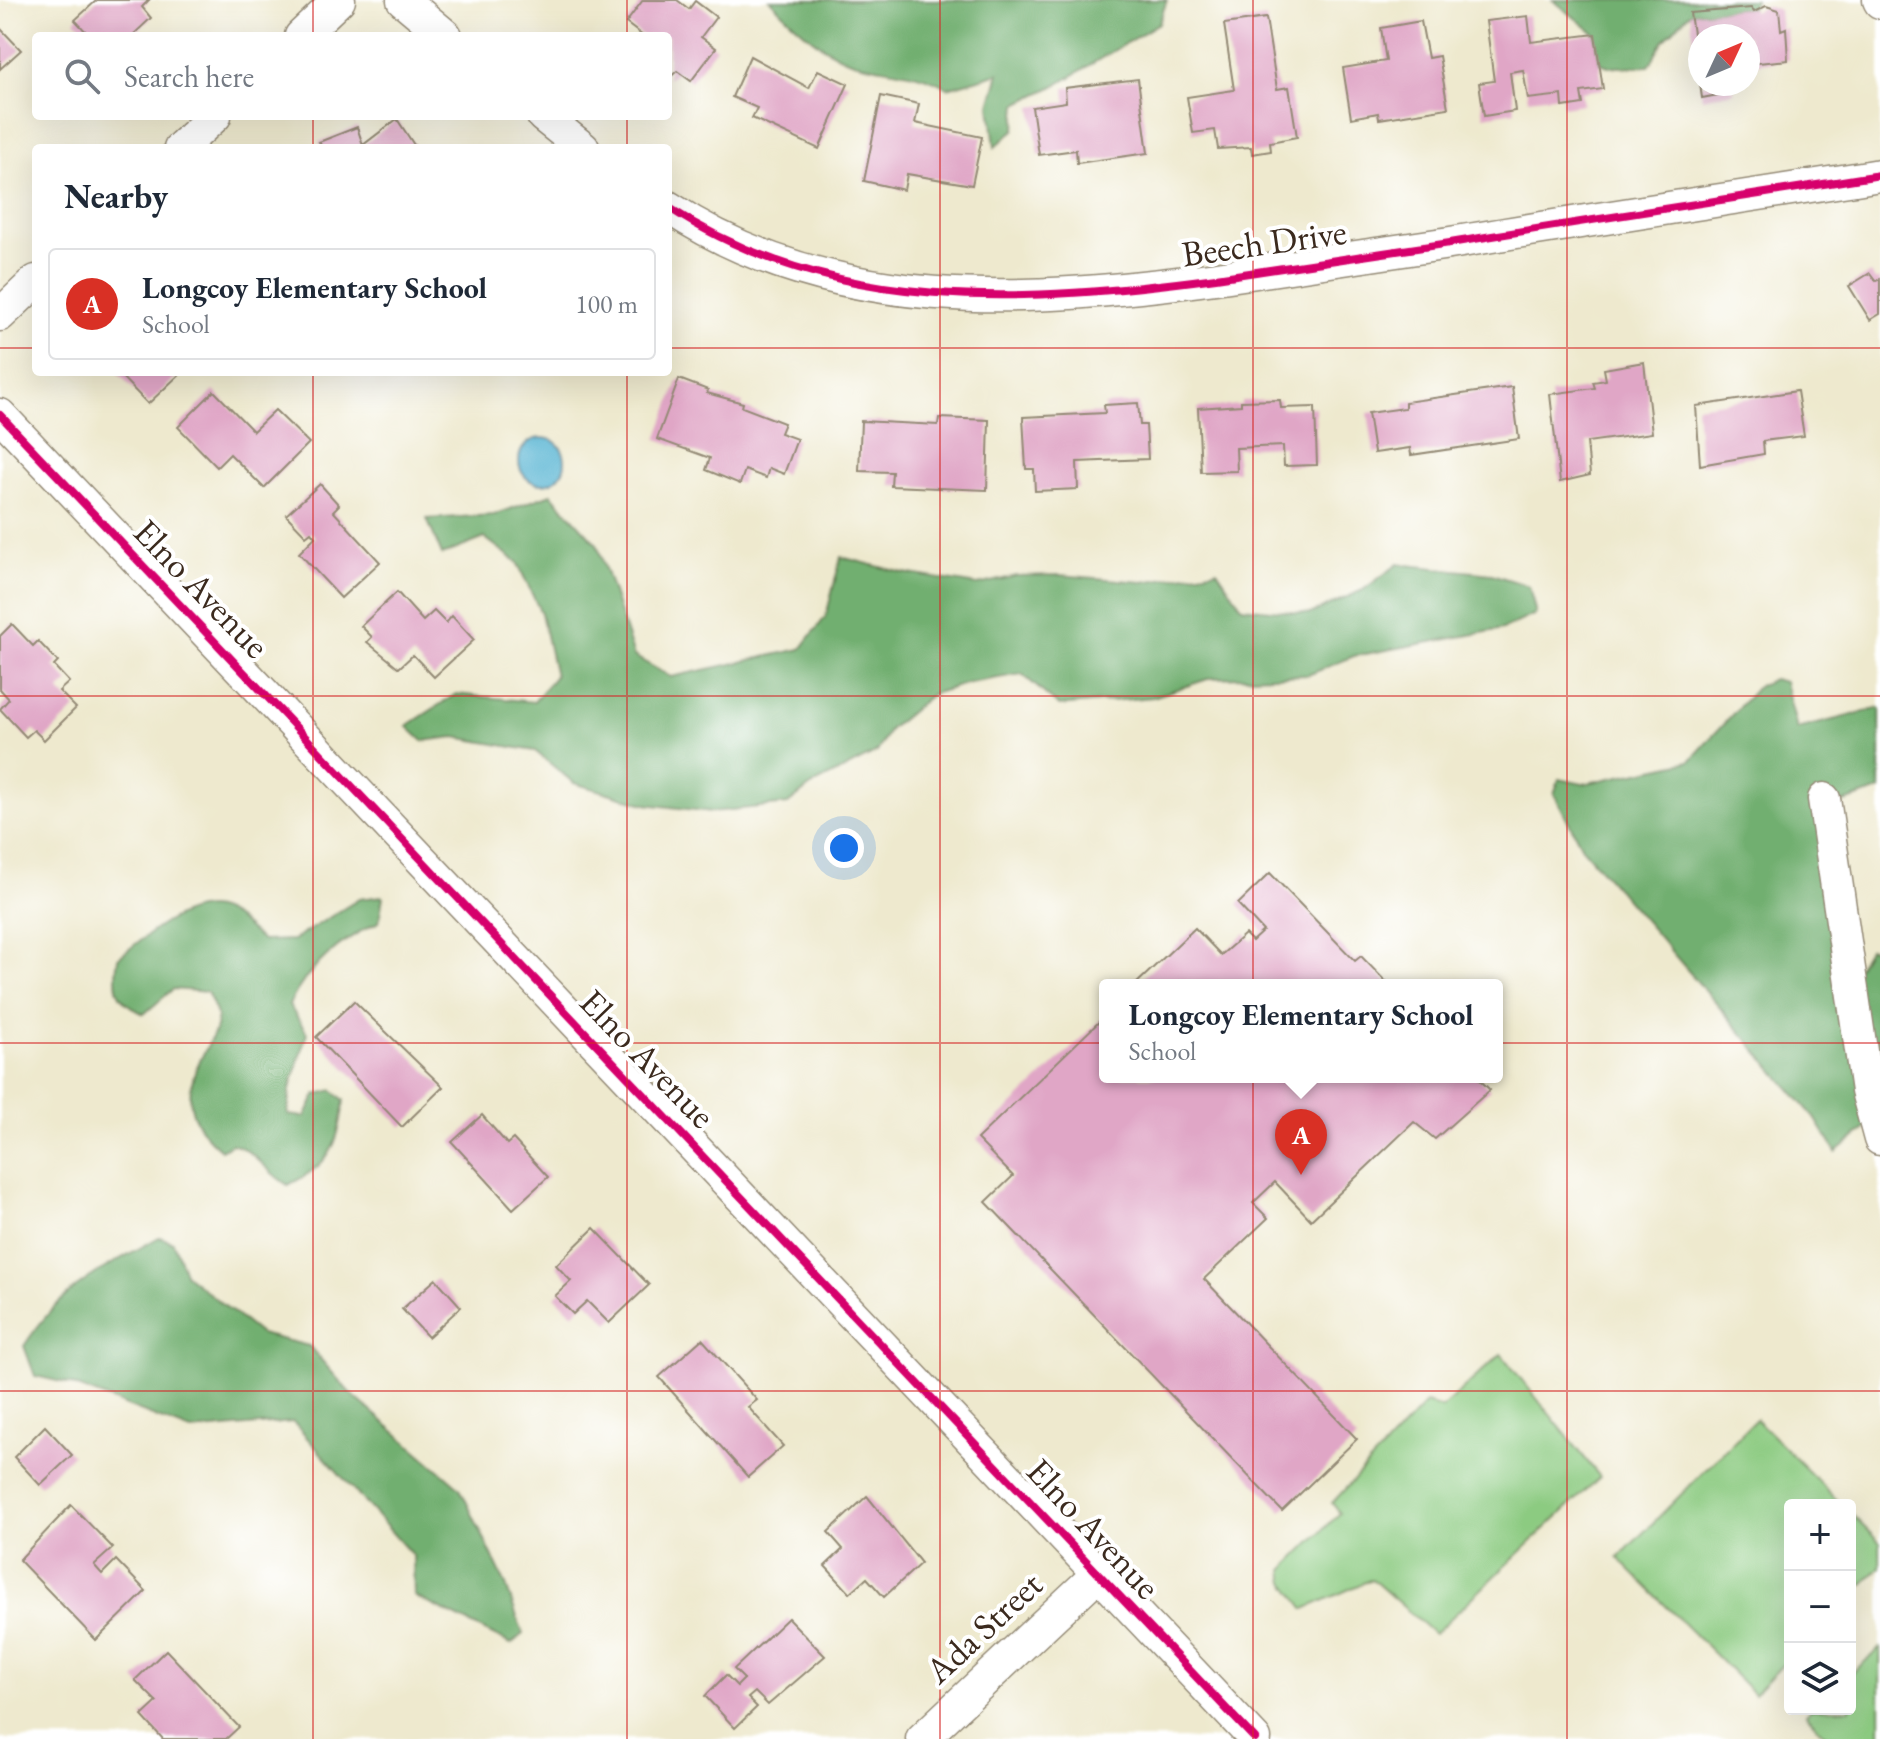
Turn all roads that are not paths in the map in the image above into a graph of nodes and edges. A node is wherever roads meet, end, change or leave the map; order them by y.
1 (339, 0) edge
2 (403, 0) edge
3 (305, 32) edge
4 (441, 32) edge
5 (211, 120) edge
6 (548, 120) edge
7 (184, 144) edge
8 (578, 144) edge
9 (1880, 175) edge
10 (672, 210) edge
11 (32, 285) edge
12 (0, 315) edge
13 (0, 415) edge
14 (1824, 799) dead end
15 (1880, 1139) edge
16 (1099, 1573) junction
17 (922, 1739) edge
18 (1255, 1739) edge

1 - 3 street
2 - 4 street
5 - 7 street
6 - 8 street
9 - 10 street, Beech Drive
11 - 12 street
13 - 16 street, Elno Avenue
14 - 15 street
16 - 17 street, Ada Street
16 - 18 street, Elno Avenue

